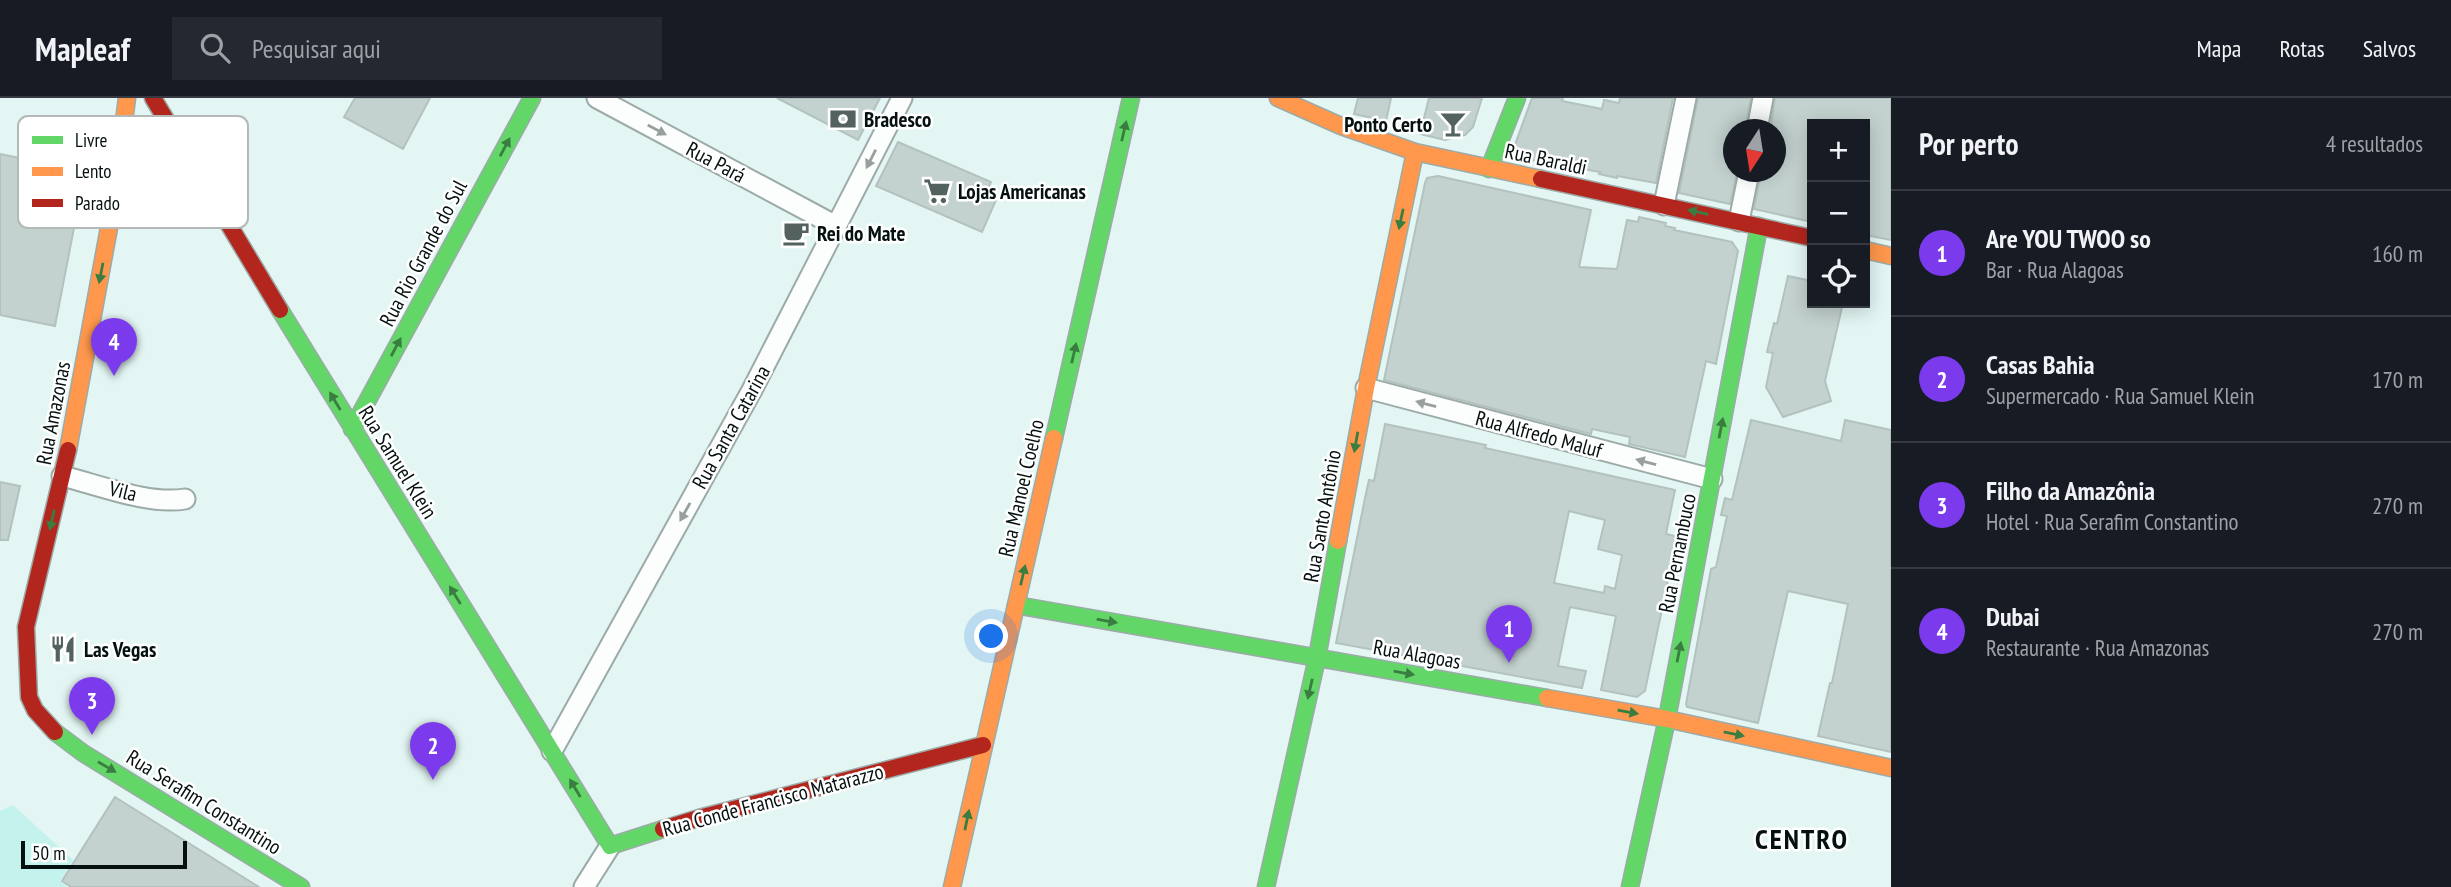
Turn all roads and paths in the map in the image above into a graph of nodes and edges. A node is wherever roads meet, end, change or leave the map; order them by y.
1 (127, 98) edge
2 (153, 98) edge
3 (532, 98) edge
4 (597, 98) edge
5 (902, 98) edge
6 (1131, 98) edge
7 (1278, 98) edge
8 (1517, 98) edge
9 (1686, 98) edge
10 (1763, 98) edge
11 (125, 116) edge
12 (164, 116) edge
13 (1759, 119) edge
14 (1415, 152) junction
15 (1489, 169) junction
16 (1747, 182) edge
17 (1664, 205) junction
18 (1739, 222) junction
19 (836, 226) junction
20 (1759, 226) junction
21 (109, 228) edge
22 (230, 228) edge
23 (1807, 237) edge
24 (1870, 251) edge
25 (1891, 256) edge
26 (1366, 388) junction
27 (352, 429) junction
28 (62, 476) junction
29 (1712, 479) junction
30 (185, 499) dead end
31 (1016, 605) junction
32 (1317, 658) junction
33 (1667, 719) junction
34 (51, 729) joint
35 (983, 745) junction
36 (552, 751) junction
37 (1891, 768) edge
38 (610, 846) junction
39 (301, 887) edge
40 (584, 887) edge
41 (952, 887) edge
42 (1266, 887) edge
43 (1630, 887) edge

1 - 11 street, Rua Amazonas
2 - 12 street, Rua Samuel Klein
27 -> 3 street, Rua Rio Grande do Sul
4 -> 19 street, Rua Pará
5 -> 19 street, Rua Santa Catarina
31 -> 6 street, Rua Manoel Coelho
7 - 14 street, Rua Baraldi
8 - 15 street
9 - 17 street
10 - 13 street
14 - 15 street, Rua Baraldi
14 -> 26 street, Rua Santo Antônio
15 - 17 street, Rua Baraldi
16 - 18 street
18 -> 17 street, Rua Baraldi
18 - 20 street, Rua Baraldi
19 -> 36 street, Rua Santa Catarina
20 - 23 street, Rua Baraldi
29 -> 20 street, Rua Pernambuco
21 -> 28 street, Rua Amazonas
27 -> 22 street, Rua Samuel Klein
24 - 25 street
29 -> 26 street, Rua Alfredo Maluf
26 -> 32 street, Rua Santo Antônio
36 -> 27 street, Rua Samuel Klein
28 - 30 street, Vila
28 -> 34 street, Rua Amazonas
33 -> 29 street, Rua Pernambuco
31 -> 32 street, Rua Alagoas
31 - 35 street, Rua Manoel Coelho
32 -> 33 street, Rua Alagoas
32 -> 42 street, Rua Santo Antônio
33 -> 37 street, Rua Alagoas
33 - 43 street, Rua Pernambuco
34 -> 39 street, Rua Serafim Constantino
35 - 38 street, Rua Conde Francisco Matarazzo
41 -> 35 street, Rua Manoel Coelho
38 -> 36 street, Rua Samuel Klein
38 - 40 street

